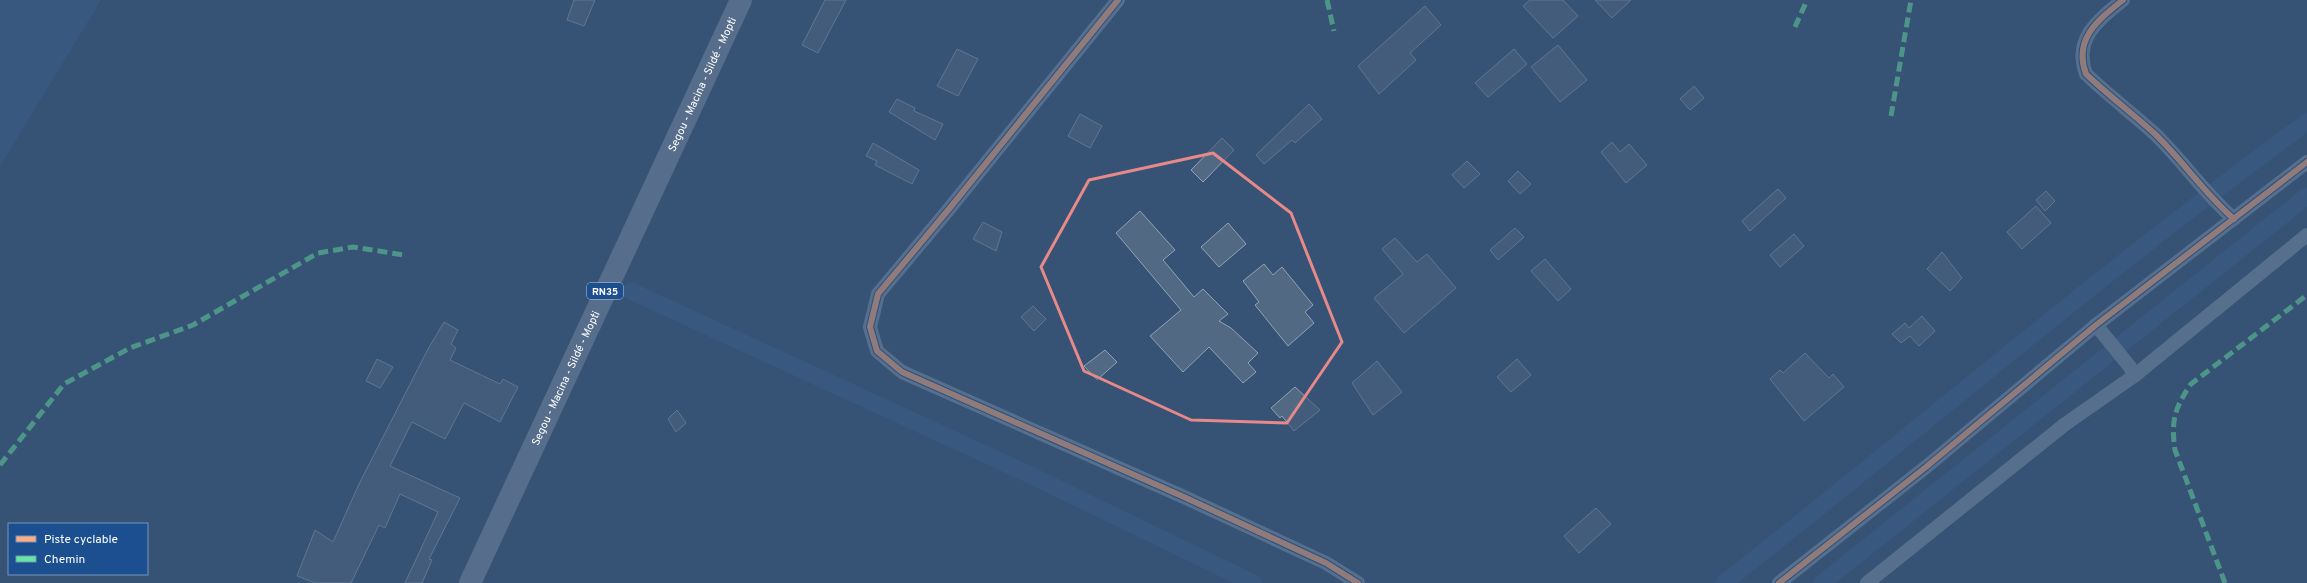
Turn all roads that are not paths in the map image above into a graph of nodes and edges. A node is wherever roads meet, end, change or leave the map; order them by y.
1 (741, 0) edge
2 (1118, 0) edge
3 (2123, 0) edge
4 (2307, 162) edge
5 (2234, 220) junction
6 (2307, 235) edge
7 (2099, 329) junction
8 (2132, 372) junction
9 (470, 583) edge
10 (1358, 583) edge
11 (1779, 583) edge
12 (1867, 583) edge

1 - 9 main road, Segou - Macina - Sildé - Mopti / RN35
2 - 10 street
3 - 5 street
4 - 5 street
5 - 7 street
6 - 8 street
7 - 8 street
7 - 11 street
8 - 12 street

